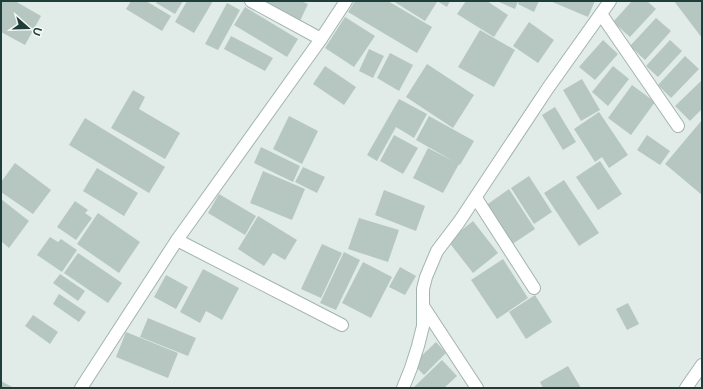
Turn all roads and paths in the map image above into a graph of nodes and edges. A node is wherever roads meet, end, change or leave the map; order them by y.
1 (251, 1) edge
2 (346, 1) edge
3 (610, 1) edge
4 (601, 14) junction
5 (321, 39) junction
6 (678, 126) dead end
7 (476, 198) junction
8 (177, 240) junction
9 (534, 288) dead end
10 (423, 306) junction
11 (342, 325) dead end
12 (702, 365) edge
13 (81, 388) edge
14 (403, 388) edge
15 (477, 388) edge
16 (686, 388) edge

1 - 5 street
2 - 5 street
3 - 4 street
4 - 6 street
4 - 7 street
5 - 8 street
7 - 9 street
7 - 10 street
8 - 11 street
8 - 13 street
10 - 14 street
10 - 15 street
12 - 16 street

